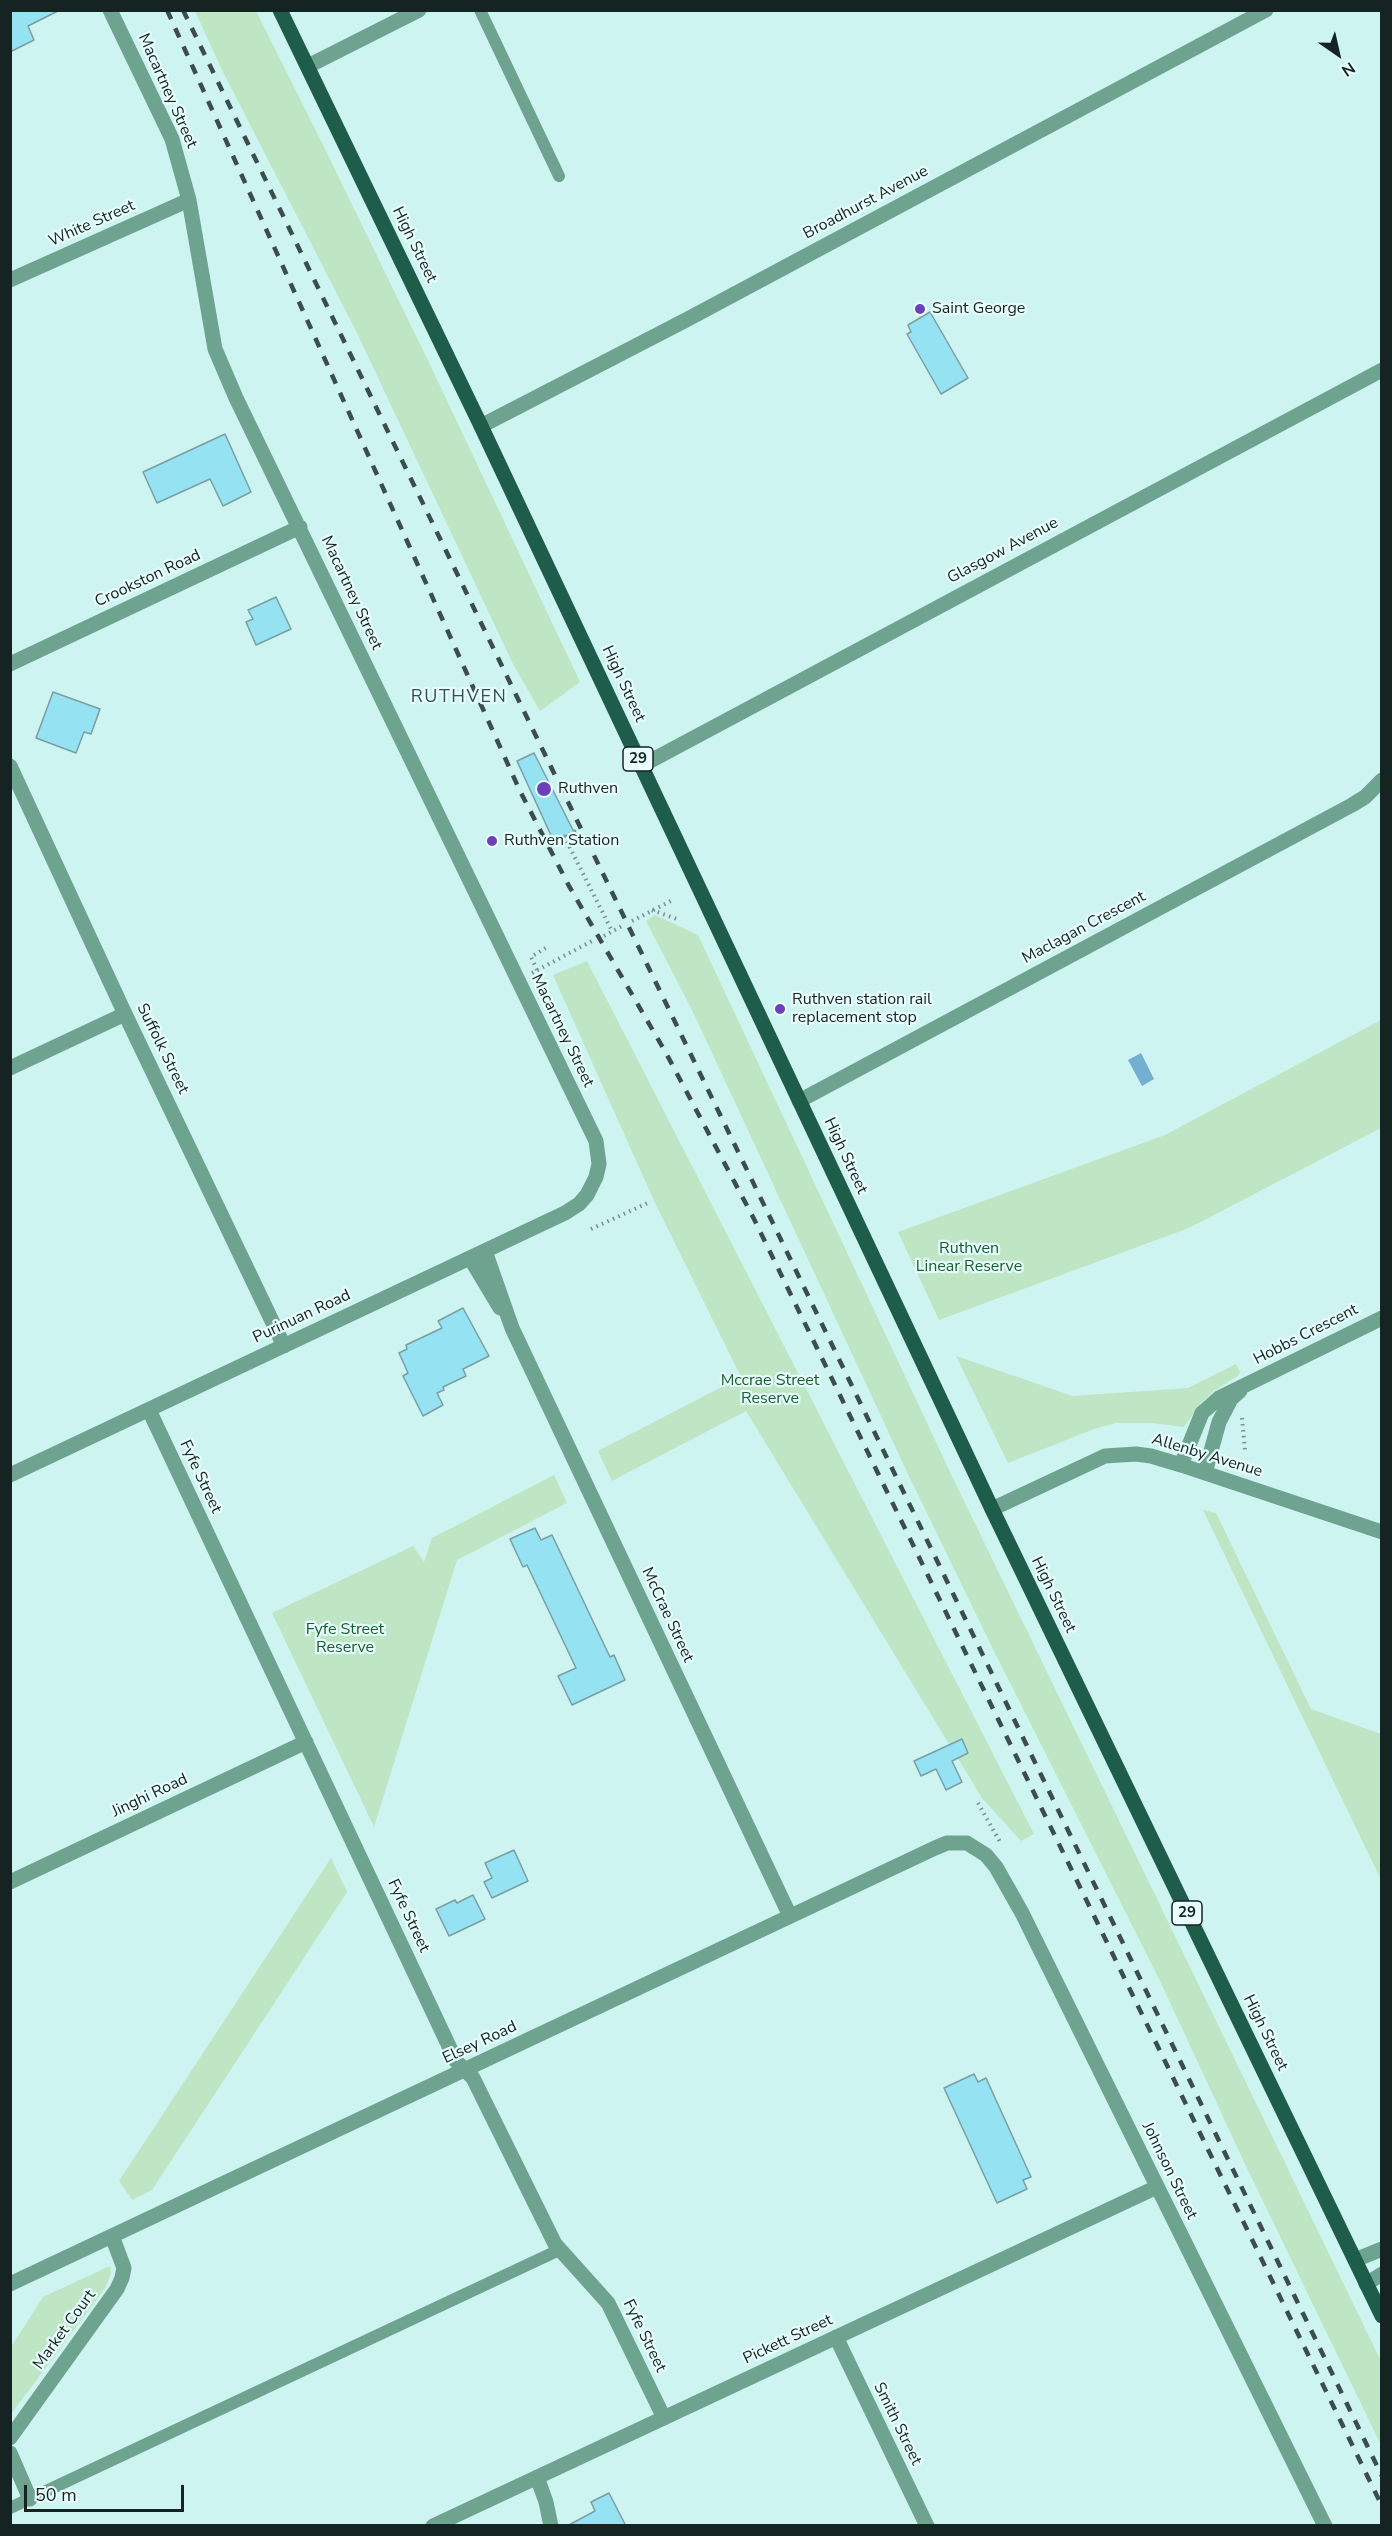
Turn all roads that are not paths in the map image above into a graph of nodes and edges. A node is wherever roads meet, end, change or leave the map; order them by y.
1 (110, 10) edge
2 (280, 10) edge
3 (419, 10) edge
4 (480, 10) edge
5 (1266, 10) edge
6 (308, 66) junction
7 (559, 176) dead end
8 (189, 200) junction
9 (10, 280) edge
10 (1382, 370) edge
11 (481, 426) junction
12 (300, 527) junction
13 (10, 664) edge
14 (10, 766) edge
15 (641, 766) junction
16 (1382, 780) edge
17 (125, 1014) junction
18 (10, 1068) edge
19 (799, 1101) junction
20 (596, 1177) joint
21 (485, 1251) junction
22 (470, 1258) junction
23 (1382, 1318) edge
24 (512, 1328) junction
25 (284, 1346) junction
26 (1247, 1385) junction
27 (149, 1410) junction
28 (1181, 1465) junction
29 (1205, 1473) junction
30 (10, 1475) edge
31 (992, 1509) junction
32 (1382, 1532) edge
33 (306, 1742) junction
34 (967, 1843) joint
35 (10, 1882) edge
36 (790, 1916) junction
37 (465, 2070) junction
38 (1157, 2187) junction
39 (112, 2236) junction
40 (1382, 2249) edge
41 (559, 2250) junction
42 (1355, 2260) junction
43 (1382, 2274) edge
44 (1366, 2283) junction
45 (10, 2284) edge
46 (1382, 2316) edge
47 (836, 2337) junction
48 (664, 2418) junction
49 (10, 2438) edge
50 (10, 2453) edge
51 (537, 2477) junction
52 (30, 2499) junction
53 (10, 2508) edge
54 (434, 2526) edge
55 (551, 2526) edge
56 (927, 2526) edge
57 (1325, 2526) edge

1 - 8 street, Macartney Street
2 - 6 main road, High Street / 29
3 - 6 street
4 - 7 lane
5 - 11 street, Broadhurst Avenue
6 - 11 main road, High Street / 29
8 - 9 street, White Street
8 - 12 street, Macartney Street
10 - 15 street, Glasgow Avenue
11 - 15 main road, High Street / 29
12 - 13 street, Crookston Road
12 - 20 street, Macartney Street
14 - 17 street, Suffolk Street
15 - 19 main road, High Street / 29
16 - 19 street, Maclagan Crescent
17 - 18 street
17 - 25 street, Suffolk Street
19 - 31 main road, High Street / 29
20 - 21 street, Purinuan Road
21 - 22 street, Purinuan Road
21 - 24 street, McCrae Street
22 - 24 street, McCrae Street
22 - 25 street, Purinuan Road
23 - 26 street, Hobbs Crescent
24 - 36 street, McCrae Street
25 - 27 street, Purinuan Road
26 - 28 street, Hobbs Crescent
26 - 29 street, Hobbs Crescent
27 - 30 street, Purinuan Road
27 - 33 street, Fyfe Street
28 - 29 street, Allenby Avenue
28 - 31 street, Allenby Avenue
29 - 32 street, Allenby Avenue
31 - 42 main road, High Street / 29
33 - 35 street, Jinghi Road
33 - 37 street, Fyfe Street
34 - 36 street, Elsey Road
34 - 38 street, Johnson Street
36 - 37 street, Elsey Road
37 - 39 street, Elsey Road
37 - 41 street, Fyfe Street
38 - 47 street, Pickett Street
38 - 57 street, Johnson Street
39 - 45 street, Elsey Road
39 - 49 street, Market Court
40 - 42 street
41 - 48 street, Fyfe Street
41 - 52 lane
42 - 44 main road, High Street / 29
43 - 44 street
44 - 46 main road, High Street / 29
47 - 48 street, Pickett Street
47 - 56 street, Smith Street
48 - 51 street, Pickett Street
50 - 52 street
51 - 54 street, Pickett Street
51 - 55 street
52 - 53 lane

